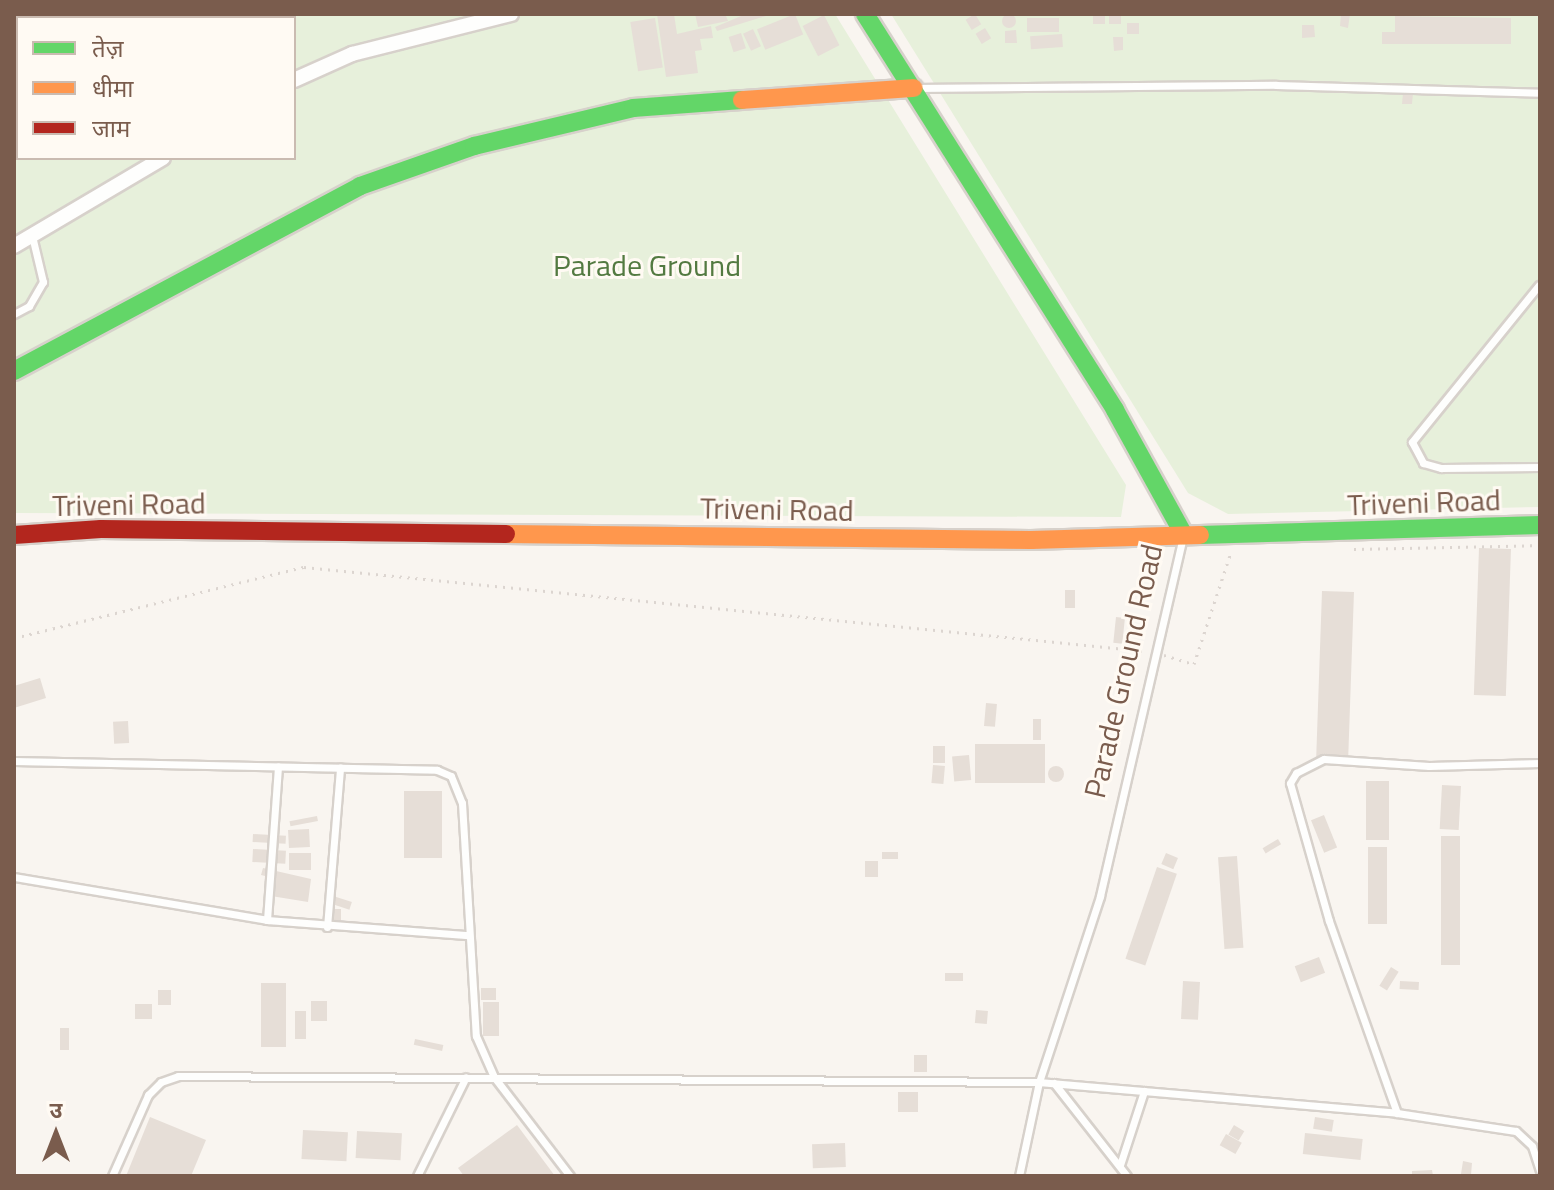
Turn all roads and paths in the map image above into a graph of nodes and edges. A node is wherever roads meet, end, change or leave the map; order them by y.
1 (511, 14) edge
2 (865, 14) edge
3 (296, 79) edge
4 (914, 88) junction
5 (1540, 93) edge
6 (160, 160) edge
7 (32, 236) junction
8 (14, 246) edge
9 (1539, 285) edge
10 (14, 314) edge
11 (14, 371) edge
12 (1540, 467) edge
13 (1540, 525) edge
14 (14, 535) edge
15 (1184, 535) junction
16 (1540, 545) edge
17 (1339, 549) dead end
18 (1246, 551) dead end
19 (14, 638) edge
20 (1155, 653) junction
21 (14, 761) edge
22 (1540, 763) edge
23 (278, 766) junction
24 (340, 768) junction
25 (14, 877) edge
26 (267, 920) junction
27 (327, 927) junction
28 (468, 935) junction
29 (466, 1077) junction
30 (494, 1077) junction
31 (1039, 1082) junction
32 (1054, 1083) junction
33 (1144, 1091) junction
34 (1397, 1113) junction
35 (1120, 1165) junction
36 (1540, 1171) edge
37 (112, 1176) edge
38 (417, 1176) edge
39 (570, 1176) edge
40 (1019, 1176) edge
41 (1127, 1176) edge

1 - 3 street
2 - 4 street, Parade Ground Road
4 - 5 lane
4 - 11 street
4 - 15 street, Parade Ground Road
6 - 7 street
7 - 8 street
7 - 10 lane
9 - 12 lane
13 - 15 street, Triveni Road
14 - 15 street, Triveni Road
15 - 20 lane, Parade Ground Road
16 - 17 path
18 - 20 path
19 - 20 path
20 - 31 lane, Parade Ground Road
21 - 23 lane
22 - 34 lane
23 - 24 lane
23 - 26 lane
24 - 27 lane
24 - 28 lane
25 - 26 lane
26 - 27 lane
27 - 28 lane
28 - 30 lane
29 - 30 lane
29 - 37 lane
29 - 38 lane
30 - 31 lane
30 - 39 lane
31 - 32 lane
31 - 40 lane, Parade Ground Road
32 - 33 lane
32 - 35 lane
33 - 34 lane
33 - 35 lane
34 - 36 lane
35 - 41 lane

